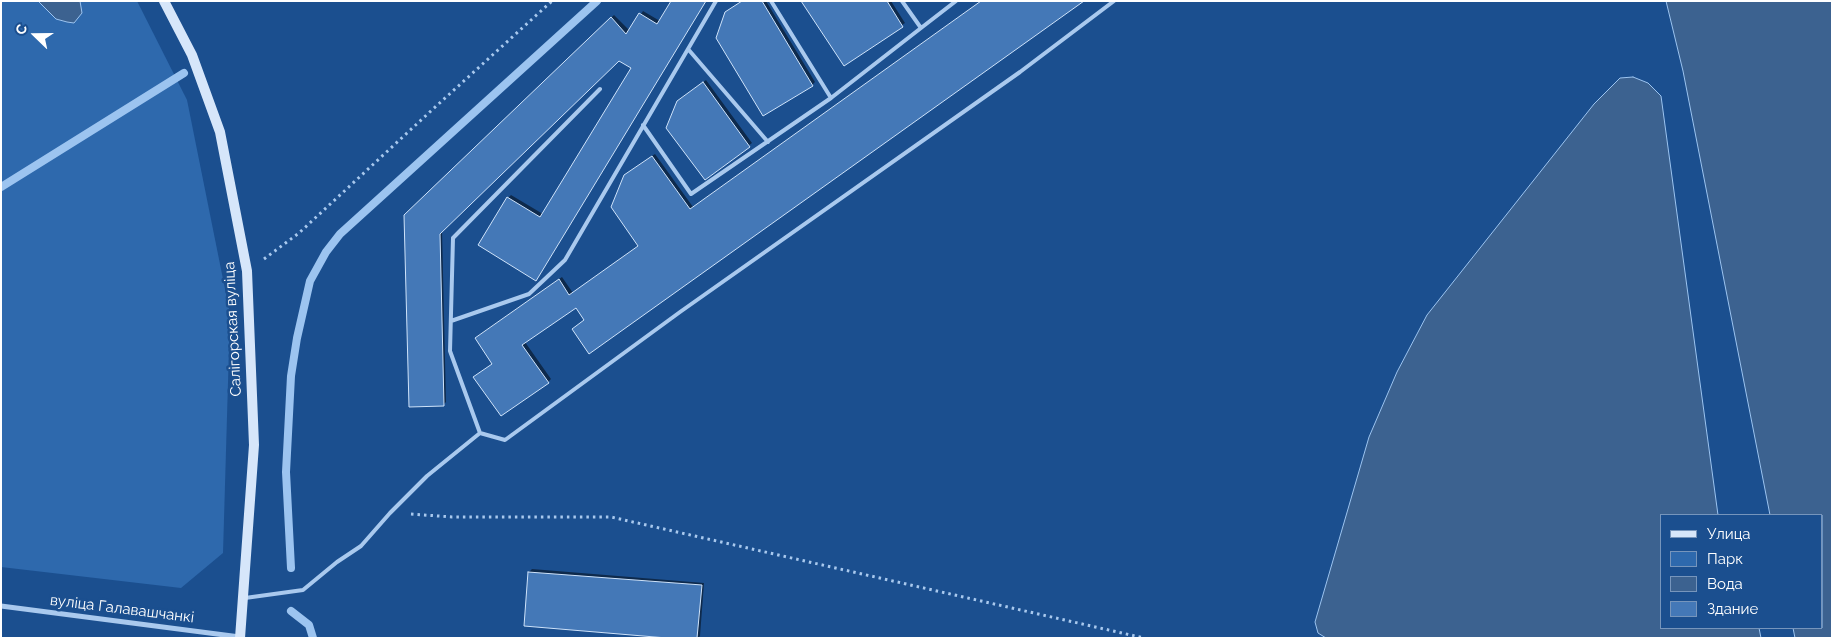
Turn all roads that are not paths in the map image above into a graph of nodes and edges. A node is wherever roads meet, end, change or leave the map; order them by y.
1 (164, 1) edge
2 (716, 1) edge
3 (771, 1) edge
4 (902, 1) edge
5 (956, 1) edge
6 (1114, 1) edge
7 (921, 28) junction
8 (688, 49) junction
9 (600, 90) dead end
10 (831, 98) junction
11 (643, 125) junction
12 (768, 142) junction
13 (451, 321) junction
14 (480, 433) junction
15 (243, 599) junction
16 (1, 606) edge
17 (240, 638) edge

1 - 15 main road, Салігорская вуліца
2 - 8 lane
3 - 10 lane
4 - 7 lane
5 - 7 lane
6 - 14 lane
7 - 10 lane
8 - 11 lane
8 - 12 lane
9 - 13 lane
10 - 12 lane
11 - 12 lane
11 - 13 lane
13 - 14 lane
14 - 15 lane
15 - 17 main road, Салігорская вуліца
16 - 17 street, вуліца Галавашчанкі

